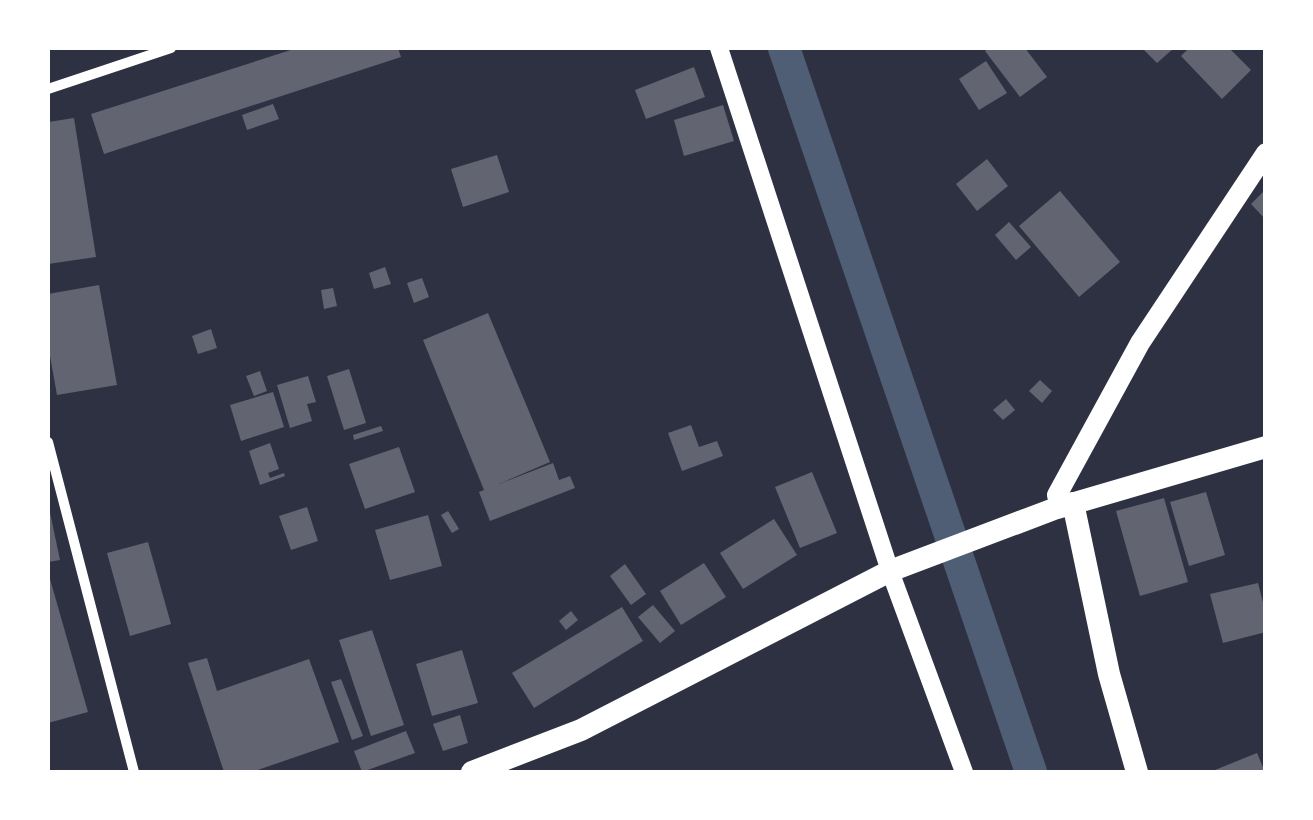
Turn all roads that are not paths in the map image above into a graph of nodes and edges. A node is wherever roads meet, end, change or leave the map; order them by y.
1 (172, 48) edge
2 (719, 48) edge
3 (48, 89) edge
4 (1266, 153) edge
5 (48, 442) edge
6 (1266, 447) edge
7 (1066, 505) junction
8 (890, 571) junction
9 (134, 772) edge
10 (472, 772) edge
11 (964, 772) edge
12 (1137, 772) edge

1 - 3 street
2 - 8 street
4 - 7 main road
5 - 9 street
6 - 7 main road
7 - 8 main road
7 - 12 main road
8 - 10 main road
8 - 11 street

